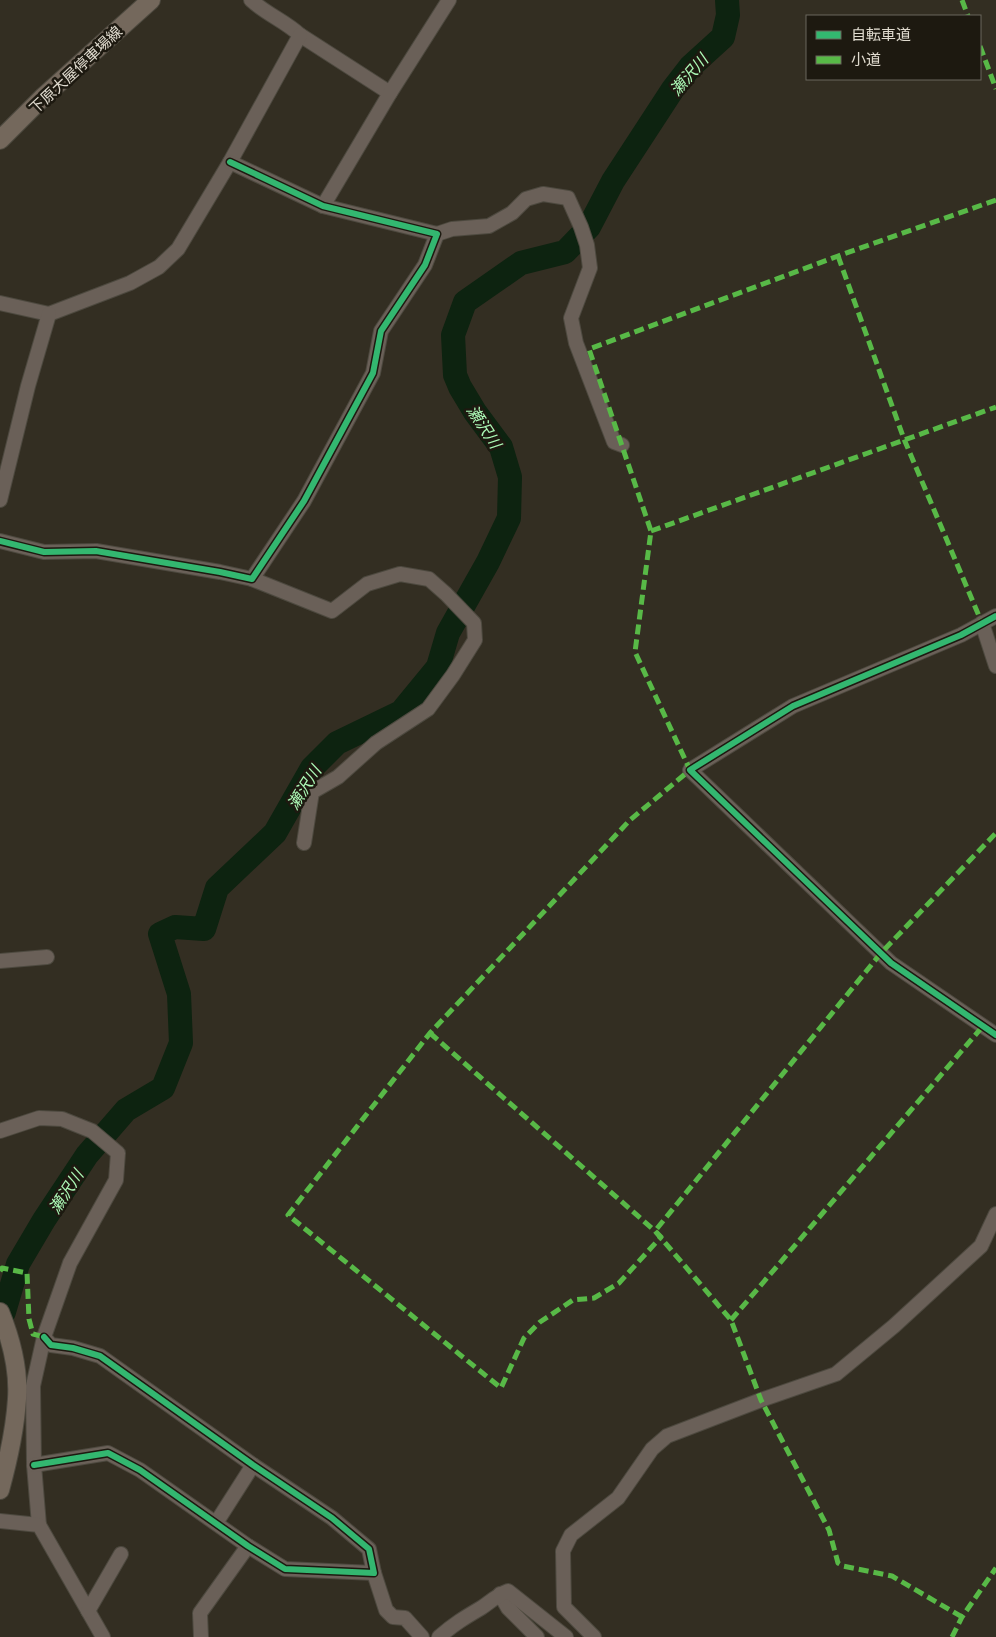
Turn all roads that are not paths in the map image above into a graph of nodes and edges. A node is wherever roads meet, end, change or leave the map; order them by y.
1 (151, 0) edge
2 (251, 0) edge
3 (449, 0) edge
4 (300, 35) junction
5 (390, 93) junction
6 (0, 140) edge
7 (230, 162) junction
8 (323, 206) junction
9 (437, 234) junction
10 (0, 302) edge
11 (49, 314) junction
12 (622, 445) dead end
13 (0, 500) edge
14 (0, 541) edge
15 (252, 579) junction
16 (996, 616) edge
17 (982, 623) junction
18 (996, 666) edge
19 (304, 843) dead end
20 (47, 957) dead end
21 (0, 961) edge
22 (996, 1035) edge
23 (0, 1131) edge
24 (996, 1214) edge
25 (0, 1312) edge
26 (44, 1337) junction
27 (34, 1465) junction
28 (253, 1465) junction
29 (0, 1490) edge
30 (0, 1521) edge
31 (216, 1524) junction
32 (39, 1525) junction
33 (248, 1546) junction
34 (121, 1554) dead end
35 (374, 1573) junction
36 (500, 1594) junction
37 (88, 1611) junction
38 (103, 1637) edge
39 (201, 1637) edge
40 (422, 1637) edge
41 (439, 1637) edge
42 (537, 1637) edge
43 (566, 1637) edge
44 (594, 1637) edge

1 - 6 main road, 下原大屋停車場線
2 - 4 street
3 - 5 street
4 - 5 street
4 - 7 street
5 - 8 street
7 - 8 street
7 - 11 street
8 - 9 street
9 - 12 street
9 - 15 street
10 - 11 street
11 - 13 street
14 - 15 street
15 - 19 street
16 - 17 street
17 - 18 street
17 - 22 street
20 - 21 street
23 - 26 street
24 - 44 street
25 - 29 main road
26 - 27 street
26 - 28 street
27 - 31 street
27 - 32 street
28 - 31 street
28 - 35 street
30 - 32 street
31 - 33 street
32 - 37 street
33 - 35 street
33 - 39 street
34 - 37 street
35 - 40 street
36 - 41 street
36 - 42 street
36 - 43 street
37 - 38 street

